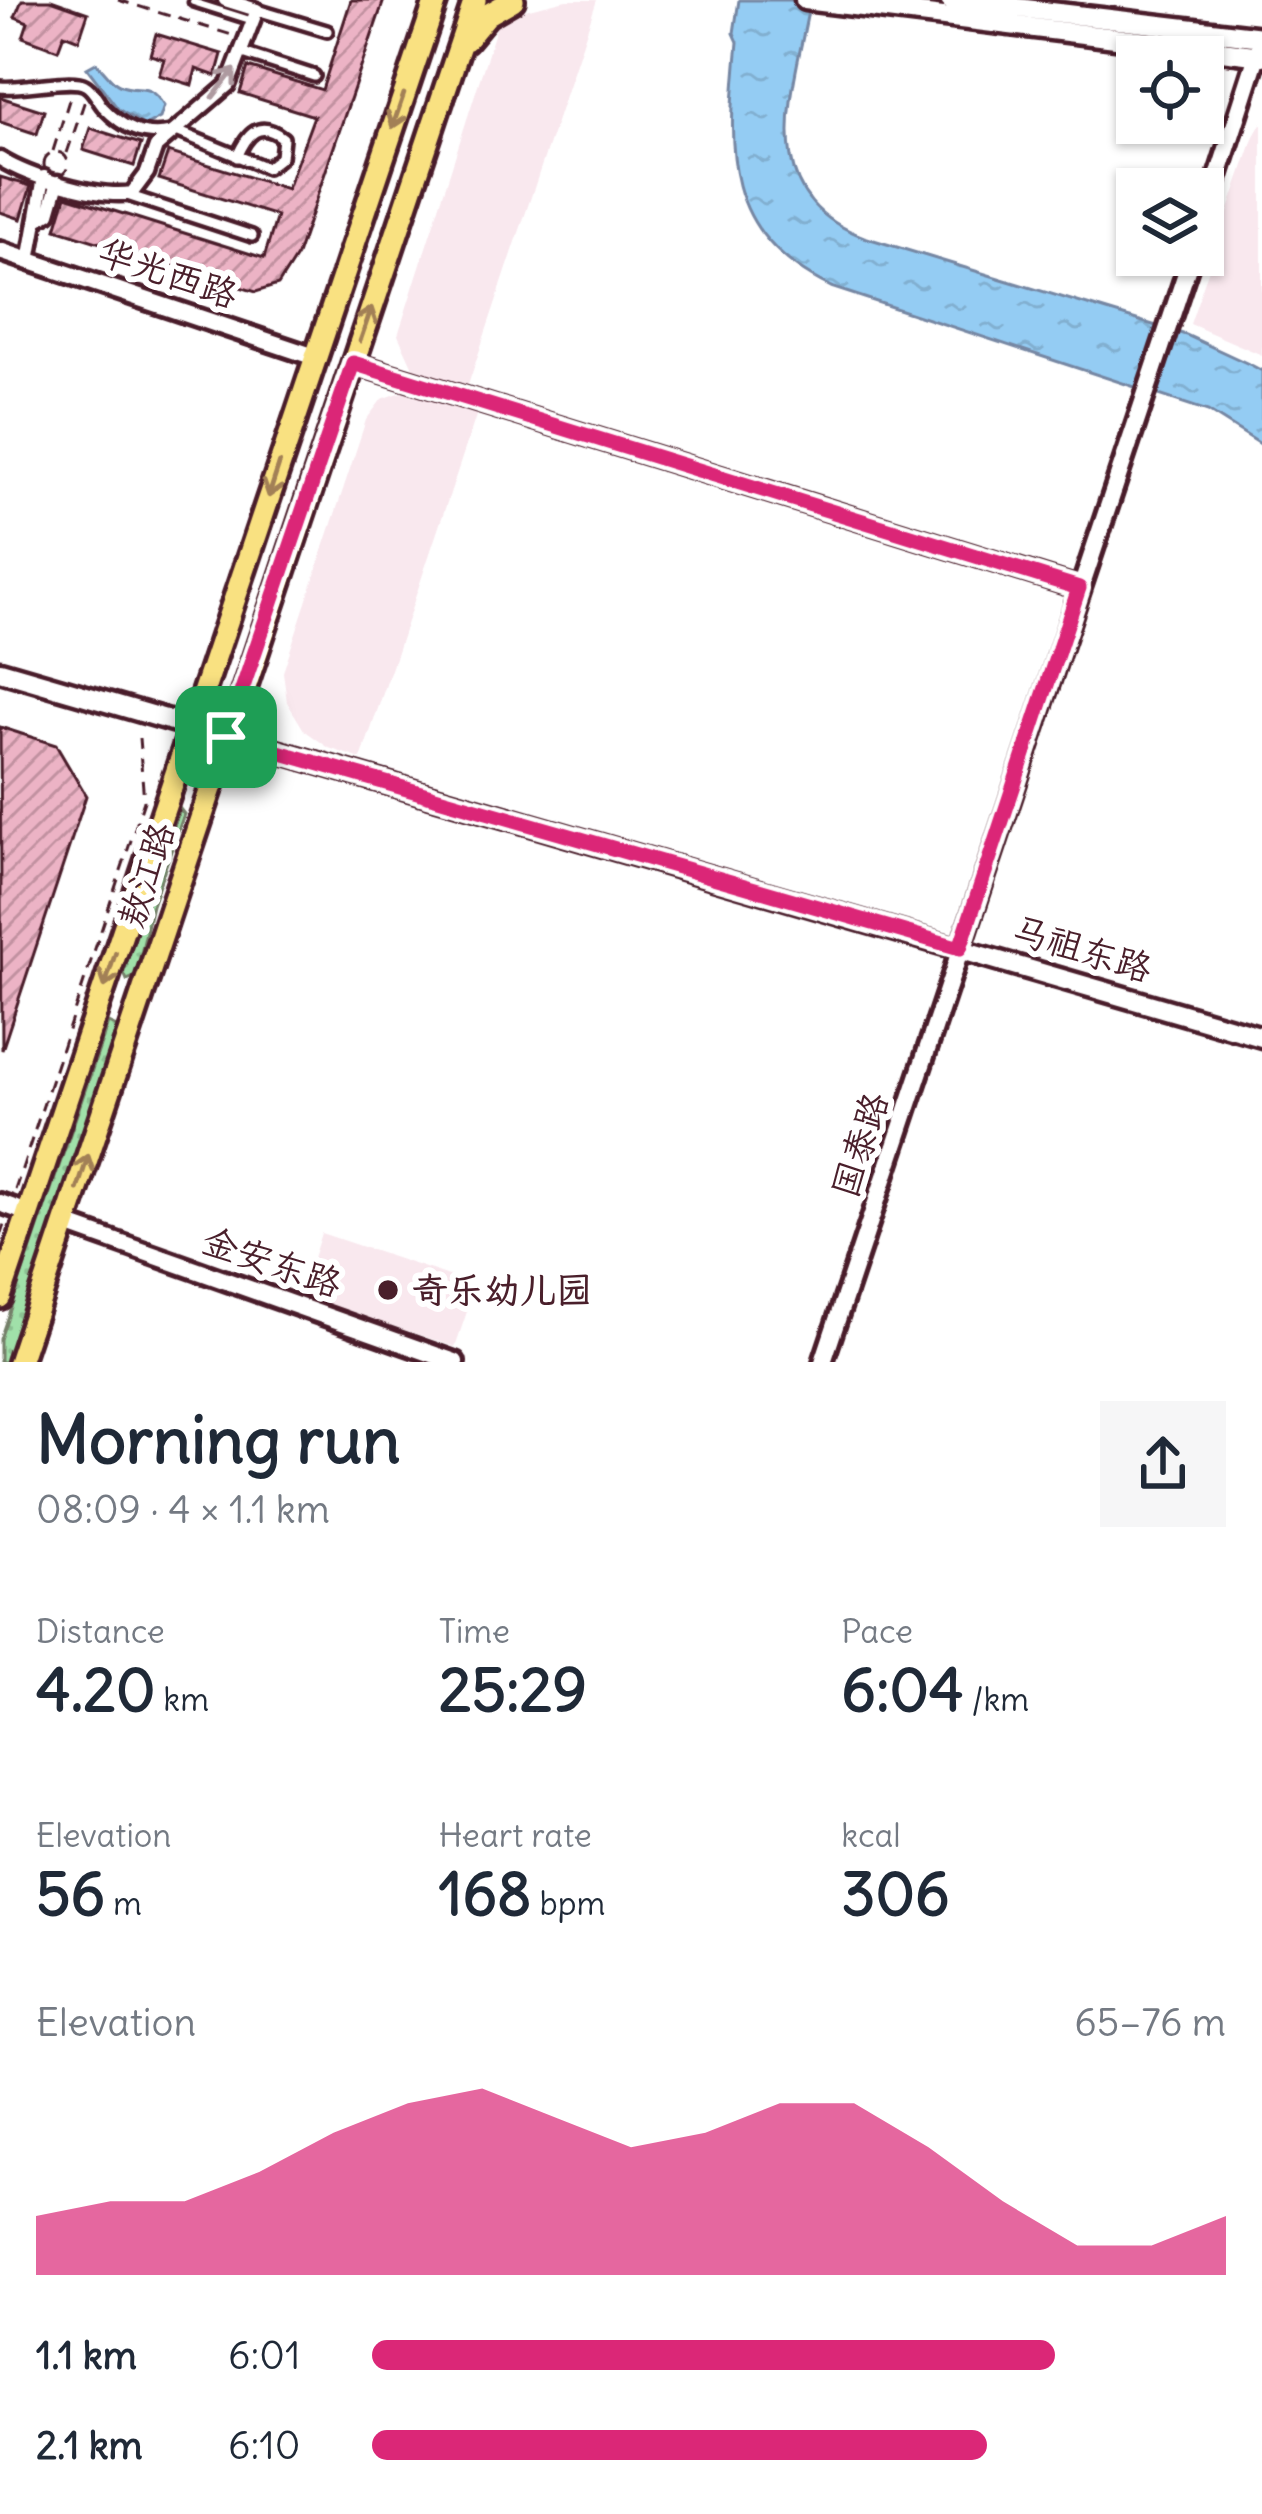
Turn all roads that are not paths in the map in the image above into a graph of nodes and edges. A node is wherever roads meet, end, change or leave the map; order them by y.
1 (225, 0) edge
2 (422, 0) edge
3 (436, 0) edge
4 (475, 0) edge
5 (513, 0) edge
6 (809, 0) edge
7 (950, 0) edge
8 (193, 2) edge
9 (255, 15) junction
10 (328, 31) dead end
11 (422, 40) junction
12 (245, 46) junction
13 (1261, 47) edge
14 (456, 56) junction
15 (314, 76) dead end
16 (0, 87) edge
17 (173, 131) junction
18 (237, 157) junction
19 (0, 159) edge
20 (1221, 168) edge
21 (51, 180) junction
22 (124, 194) junction
23 (252, 236) dead end
24 (0, 251) edge
25 (29, 261) junction
26 (1185, 276) edge
27 (315, 357) junction
28 (353, 363) junction
29 (1079, 588) junction
30 (0, 671) edge
31 (191, 728) junction
32 (226, 737) junction
33 (960, 948) junction
34 (1262, 1037) edge
35 (13, 1208) edge
36 (66, 1224) junction
37 (0, 1297) edge
38 (19, 1362) edge
39 (455, 1362) edge
40 (824, 1362) edge

1 - 9 street
2 - 11 main road
3 - 11 main road, 敖江路
4 - 14 main road, 敖江路
5 - 14 main road
6 - 13 main road
7 - 13 main road
8 - 9 lane
9 - 10 street
9 - 12 street
11 -> 27 main road, 敖江路
12 - 15 street
17 -> 12 street
13 - 20 street
28 -> 14 main road, 敖江路
16 - 17 street
17 - 18 street
17 - 22 street
18 - 18 street
19 - 21 street
21 - 22 street
21 - 25 street
22 - 23 street
24 - 25 street, 华光西路
25 - 27 street, 华光西路
26 - 29 street, 国泰路
27 -> 31 main road, 敖江路
28 - 29 street
28 - 32 main road, 敖江路
29 - 33 street, 国泰路
30 - 31 main road, 马祖东路
31 - 32 main road, 马祖东路
31 -> 35 main road, 敖江路
32 - 33 main road, 马祖东路
36 -> 32 main road, 敖江路
33 - 34 main road, 马祖东路
33 - 40 street, 国泰路
35 - 37 main road, 敖江路
36 - 38 main road, 敖江路
36 - 39 street, 金安东路

